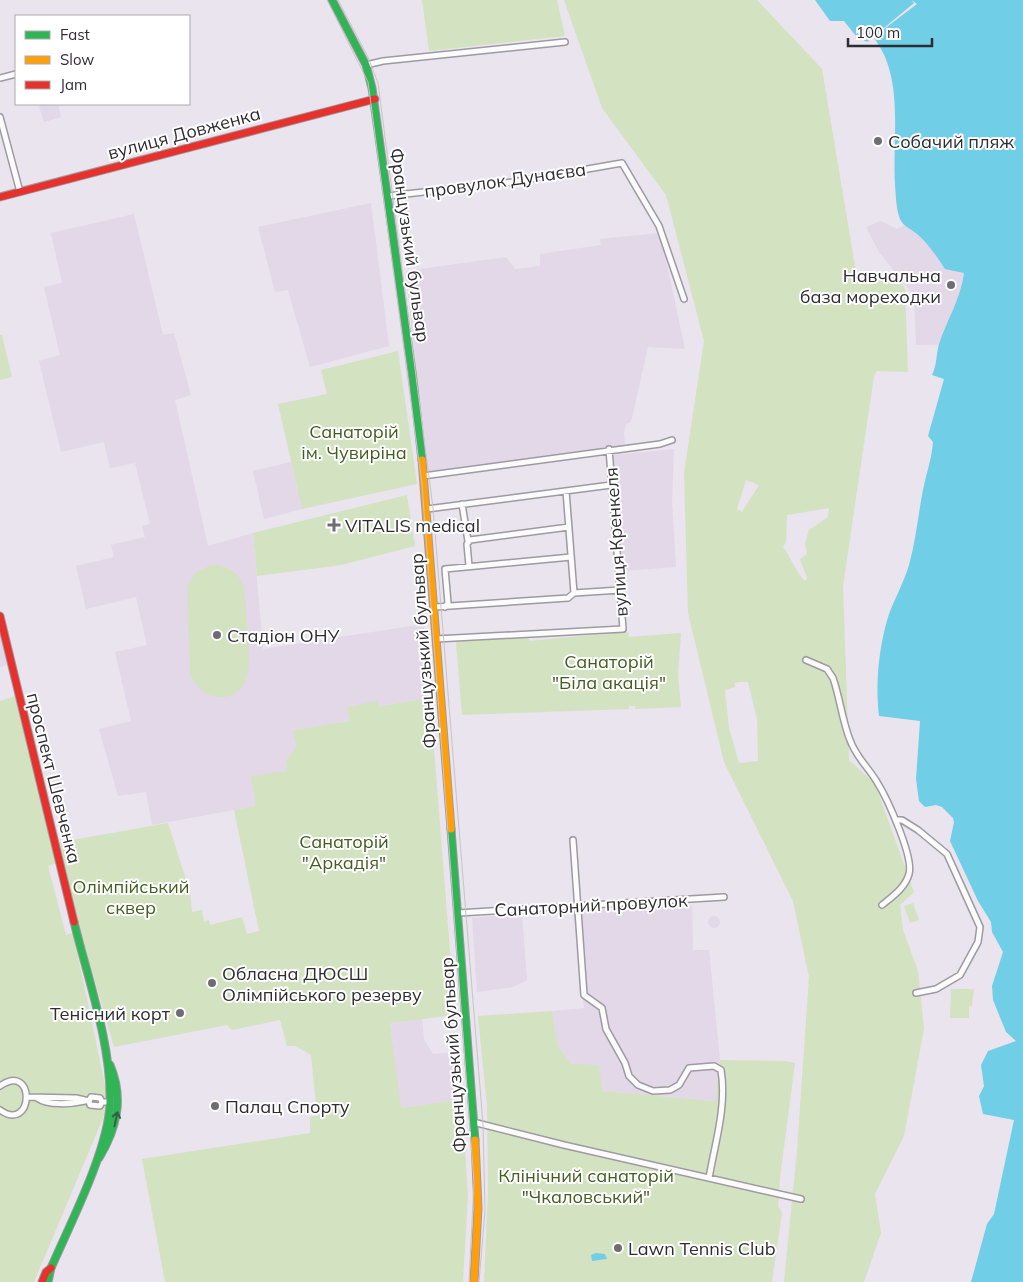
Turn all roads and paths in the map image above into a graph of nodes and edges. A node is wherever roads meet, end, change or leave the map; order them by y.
1 (332, 0) edge
2 (565, 42) dead end
3 (366, 65) junction
4 (15, 74) edge
5 (0, 78) edge
6 (375, 100) junction
7 (0, 117) edge
8 (20, 192) junction
9 (388, 196) junction
10 (0, 197) edge
11 (684, 299) dead end
12 (672, 440) dead end
13 (609, 449) junction
14 (423, 476) junction
15 (611, 485) junction
16 (566, 491) junction
17 (462, 504) junction
18 (427, 509) junction
19 (569, 527) junction
20 (468, 541) junction
21 (571, 557) junction
22 (469, 566) junction
23 (620, 590) junction
24 (574, 593) junction
25 (435, 607) junction
26 (445, 607) junction
27 (0, 616) edge
28 (436, 639) junction
29 (806, 660) dead end
30 (896, 820) junction
31 (573, 840) dead end
32 (724, 897) dead end
33 (578, 905) junction
34 (882, 905) dead end
35 (458, 913) junction
36 (916, 993) dead end
37 (0, 1086) edge
38 (28, 1097) junction
39 (104, 1102) dead end
40 (0, 1110) edge
41 (473, 1122) junction
42 (708, 1178) junction
43 (801, 1198) dead end
44 (51, 1268) junction
45 (42, 1282) edge
46 (48, 1282) edge
47 (474, 1282) edge

1 - 3 street, Французький бульвар
2 - 3 street
3 - 6 street, Французький бульвар
4 - 5 street
6 - 8 street, вулиця Довженка
6 - 9 street, Французький бульвар
7 - 8 street
8 - 10 street, вулиця Довженка
9 - 11 street, провулок Дунаєва
9 - 14 street, Французький бульвар
12 - 13 street
13 - 14 street
13 - 15 street, вулиця Кренкеля
14 - 18 street, Французький бульвар
15 - 16 street
15 - 23 street, вулиця Кренкеля
16 - 17 street
16 - 19 street
17 - 18 street
17 - 20 street
18 - 25 street, Французький бульвар
19 - 20 street
19 - 21 street
20 - 22 street
21 - 22 street
21 - 24 street
22 - 26 street
23 - 24 street
23 - 28 street, вулиця Кренкеля
24 - 26 street
25 - 26 street
25 - 28 street, Французький бульвар
27 - 44 street, проспект Шевченка
28 - 35 street, Французький бульвар
29 - 30 street
30 - 34 street
30 - 36 street
31 - 33 street
32 - 33 street, Санаторний провулок
33 - 35 street, Санаторний провулок
33 - 42 street
35 - 41 street, Французький бульвар
37 - 38 street
38 - 39 street
38 - 40 street
41 - 42 street
41 - 47 street, Французький бульвар
42 - 43 street
44 - 45 street, проспект Шевченка
44 - 46 street, проспект Шевченка

